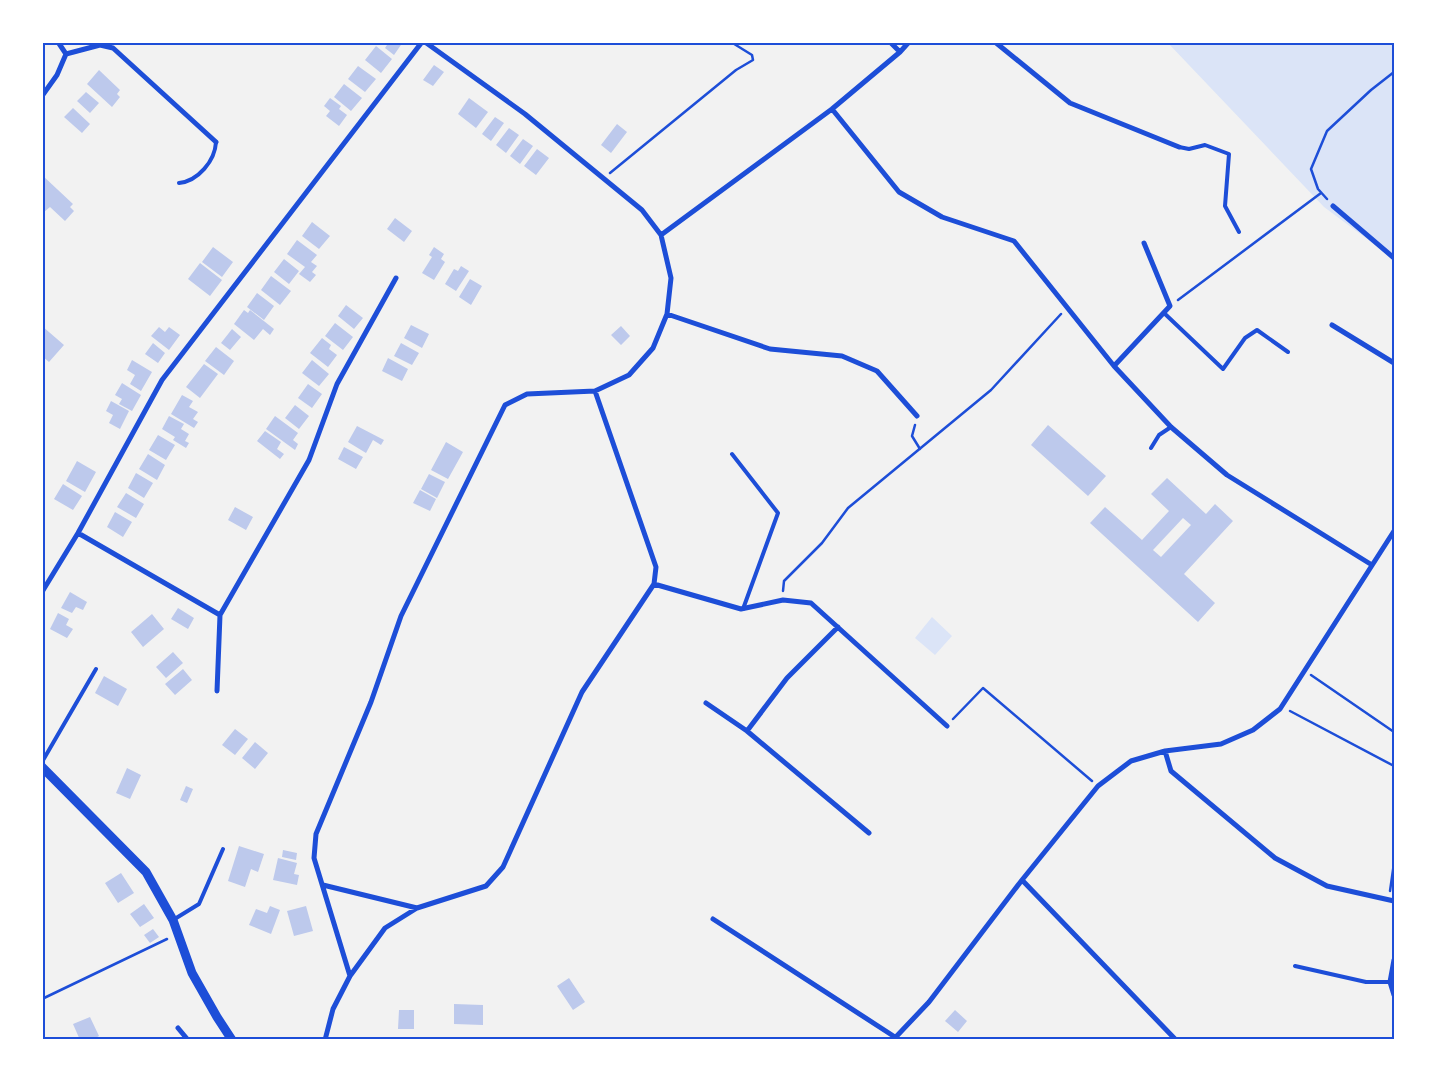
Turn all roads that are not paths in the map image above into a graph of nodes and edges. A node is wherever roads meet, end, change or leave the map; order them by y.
1 (58, 42) edge
2 (423, 42) edge
3 (890, 42) edge
4 (910, 42) edge
5 (995, 42) edge
6 (900, 52) junction
7 (66, 54) junction
8 (42, 96) edge
9 (832, 109) junction
10 (216, 142) joint
11 (1179, 147) joint
12 (180, 183) dead end
13 (1333, 206) road end
14 (1239, 232) dead end
15 (661, 236) junction
16 (1144, 243) dead end
17 (1394, 258) edge
18 (396, 278) dead end
19 (1164, 312) junction
20 (667, 314) junction
21 (1332, 325) dead end
22 (1288, 352) dead end
23 (1394, 363) edge
24 (1114, 366) junction
25 (595, 391) junction
26 (916, 416) road end
27 (1170, 427) junction
28 (1151, 448) dead end
29 (732, 454) dead end
30 (1394, 531) edge
31 (78, 533) junction
32 (1372, 565) junction
33 (654, 584) junction
34 (42, 592) edge
35 (743, 609) junction
36 (220, 615) junction
37 (838, 627) junction
38 (96, 669) dead end
39 (217, 691) dead end
40 (706, 703) dead end
41 (947, 726) road end
42 (747, 731) junction
43 (1165, 751) junction
44 (42, 762) edge
45 (42, 767) edge
46 (869, 833) dead end
47 (223, 849) dead end
48 (1022, 880) junction
49 (323, 885) junction
50 (1392, 901) edge
51 (417, 908) junction
52 (713, 919) dead end
53 (173, 920) junction
54 (1394, 960) edge
55 (1295, 966) dead end
56 (350, 976) junction
57 (1390, 982) junction
58 (1394, 995) edge
59 (178, 1028) dead end
60 (896, 1039) edge
61 (188, 1040) edge
62 (232, 1040) edge
63 (325, 1040) edge
64 (1176, 1040) edge

1 - 7 street
2 - 15 street
2 - 31 street
3 - 6 street
4 - 6 street
5 - 11 street
6 - 9 street
7 - 8 street
7 - 10 street
9 - 15 street
9 - 24 street
10 - 12 lane
11 - 14 lane
13 - 17 street
15 - 20 street
16 - 19 street
18 - 36 street
19 - 22 lane
19 - 24 street
20 - 25 street
20 - 26 street
21 - 23 street
24 - 27 street
25 - 33 street
25 - 49 street
27 - 28 lane
27 - 32 street
29 - 35 lane
30 - 32 street
31 - 34 street
31 - 36 street
32 - 43 street
33 - 35 street
33 - 51 street
35 - 37 street
36 - 39 street
37 - 41 street
37 - 42 street
38 - 44 lane
40 - 42 street
42 - 46 street
43 - 48 street
43 - 50 street
45 - 53 street
47 - 53 lane
48 - 60 street
48 - 64 street
49 - 51 street
49 - 56 street
51 - 56 street
52 - 60 street
53 - 62 street
54 - 57 street
55 - 57 lane
56 - 63 street
57 - 58 street
59 - 61 street

